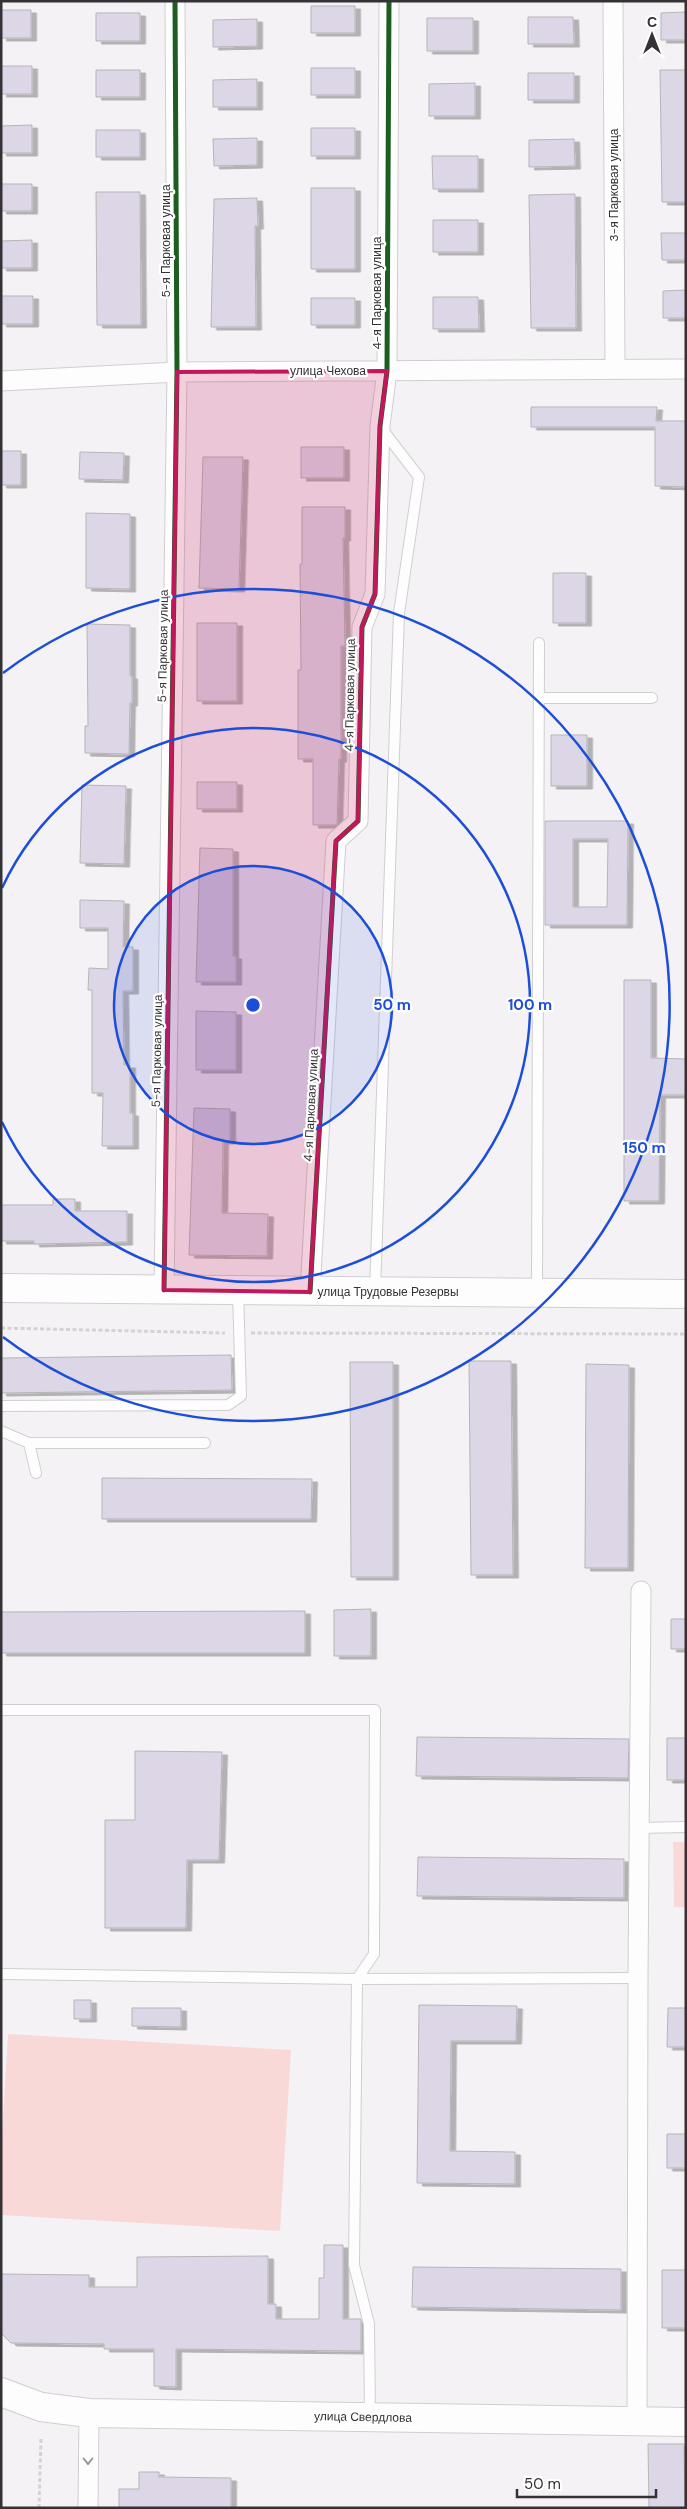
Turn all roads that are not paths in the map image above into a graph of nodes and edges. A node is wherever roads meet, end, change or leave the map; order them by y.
1 (175, 1) edge
2 (389, 1) edge
3 (614, 1) edge
4 (614, 369) junction
5 (686, 369) edge
6 (387, 371) junction
7 (177, 372) junction
8 (1, 381) edge
9 (380, 426) junction
10 (539, 643) dead end
11 (539, 698) junction
12 (652, 698) dead end
13 (1, 1288) edge
14 (164, 1290) junction
15 (238, 1291) junction
16 (310, 1292) junction
17 (375, 1293) junction
18 (537, 1293) junction
19 (686, 1294) edge
20 (1, 1406) edge
21 (1, 1431) edge
22 (29, 1443) junction
23 (205, 1443) dead end
24 (36, 1473) dead end
25 (641, 1591) dead end
26 (1, 1710) edge
27 (686, 1827) edge
28 (639, 1828) junction
29 (1, 1974) edge
30 (638, 1978) junction
31 (357, 1979) junction
32 (1, 2392) edge
33 (89, 2414) junction
34 (370, 2418) junction
35 (637, 2422) junction
36 (686, 2422) edge
37 (88, 2508) edge

1 - 7 street, 5-я Парковая улица
2 - 6 street, 4-я Парковая улица
3 - 4 street, 3-я Парковая улица
4 - 5 street, улица Чехова
4 - 6 street, улица Чехова
6 - 7 street, улица Чехова
6 - 9 street, 4-я Парковая улица
7 - 8 street, улица Чехова
7 - 14 street, 5-я Парковая улица
9 - 16 street, 4-я Парковая улица
9 - 17 lane
10 - 11 lane
11 - 12 lane
11 - 18 lane
13 - 14 main road, улица Трудовые Резервы
14 - 15 main road, улица Трудовые Резервы
15 - 16 main road, улица Трудовые Резервы
15 - 20 lane
16 - 17 main road, улица Трудовые Резервы
17 - 18 main road, улица Трудовые Резервы
18 - 19 main road, улица Трудовые Резервы
21 - 22 lane
22 - 23 lane
22 - 24 lane
25 - 28 street
26 - 31 lane
27 - 28 lane
28 - 30 street
29 - 31 lane
30 - 31 lane
30 - 35 street
31 - 34 lane
32 - 33 main road, улица Свердлова
33 - 34 main road, улица Свердлова
33 -> 37 street
34 - 35 main road, улица Свердлова
35 - 36 main road, улица Свердлова

